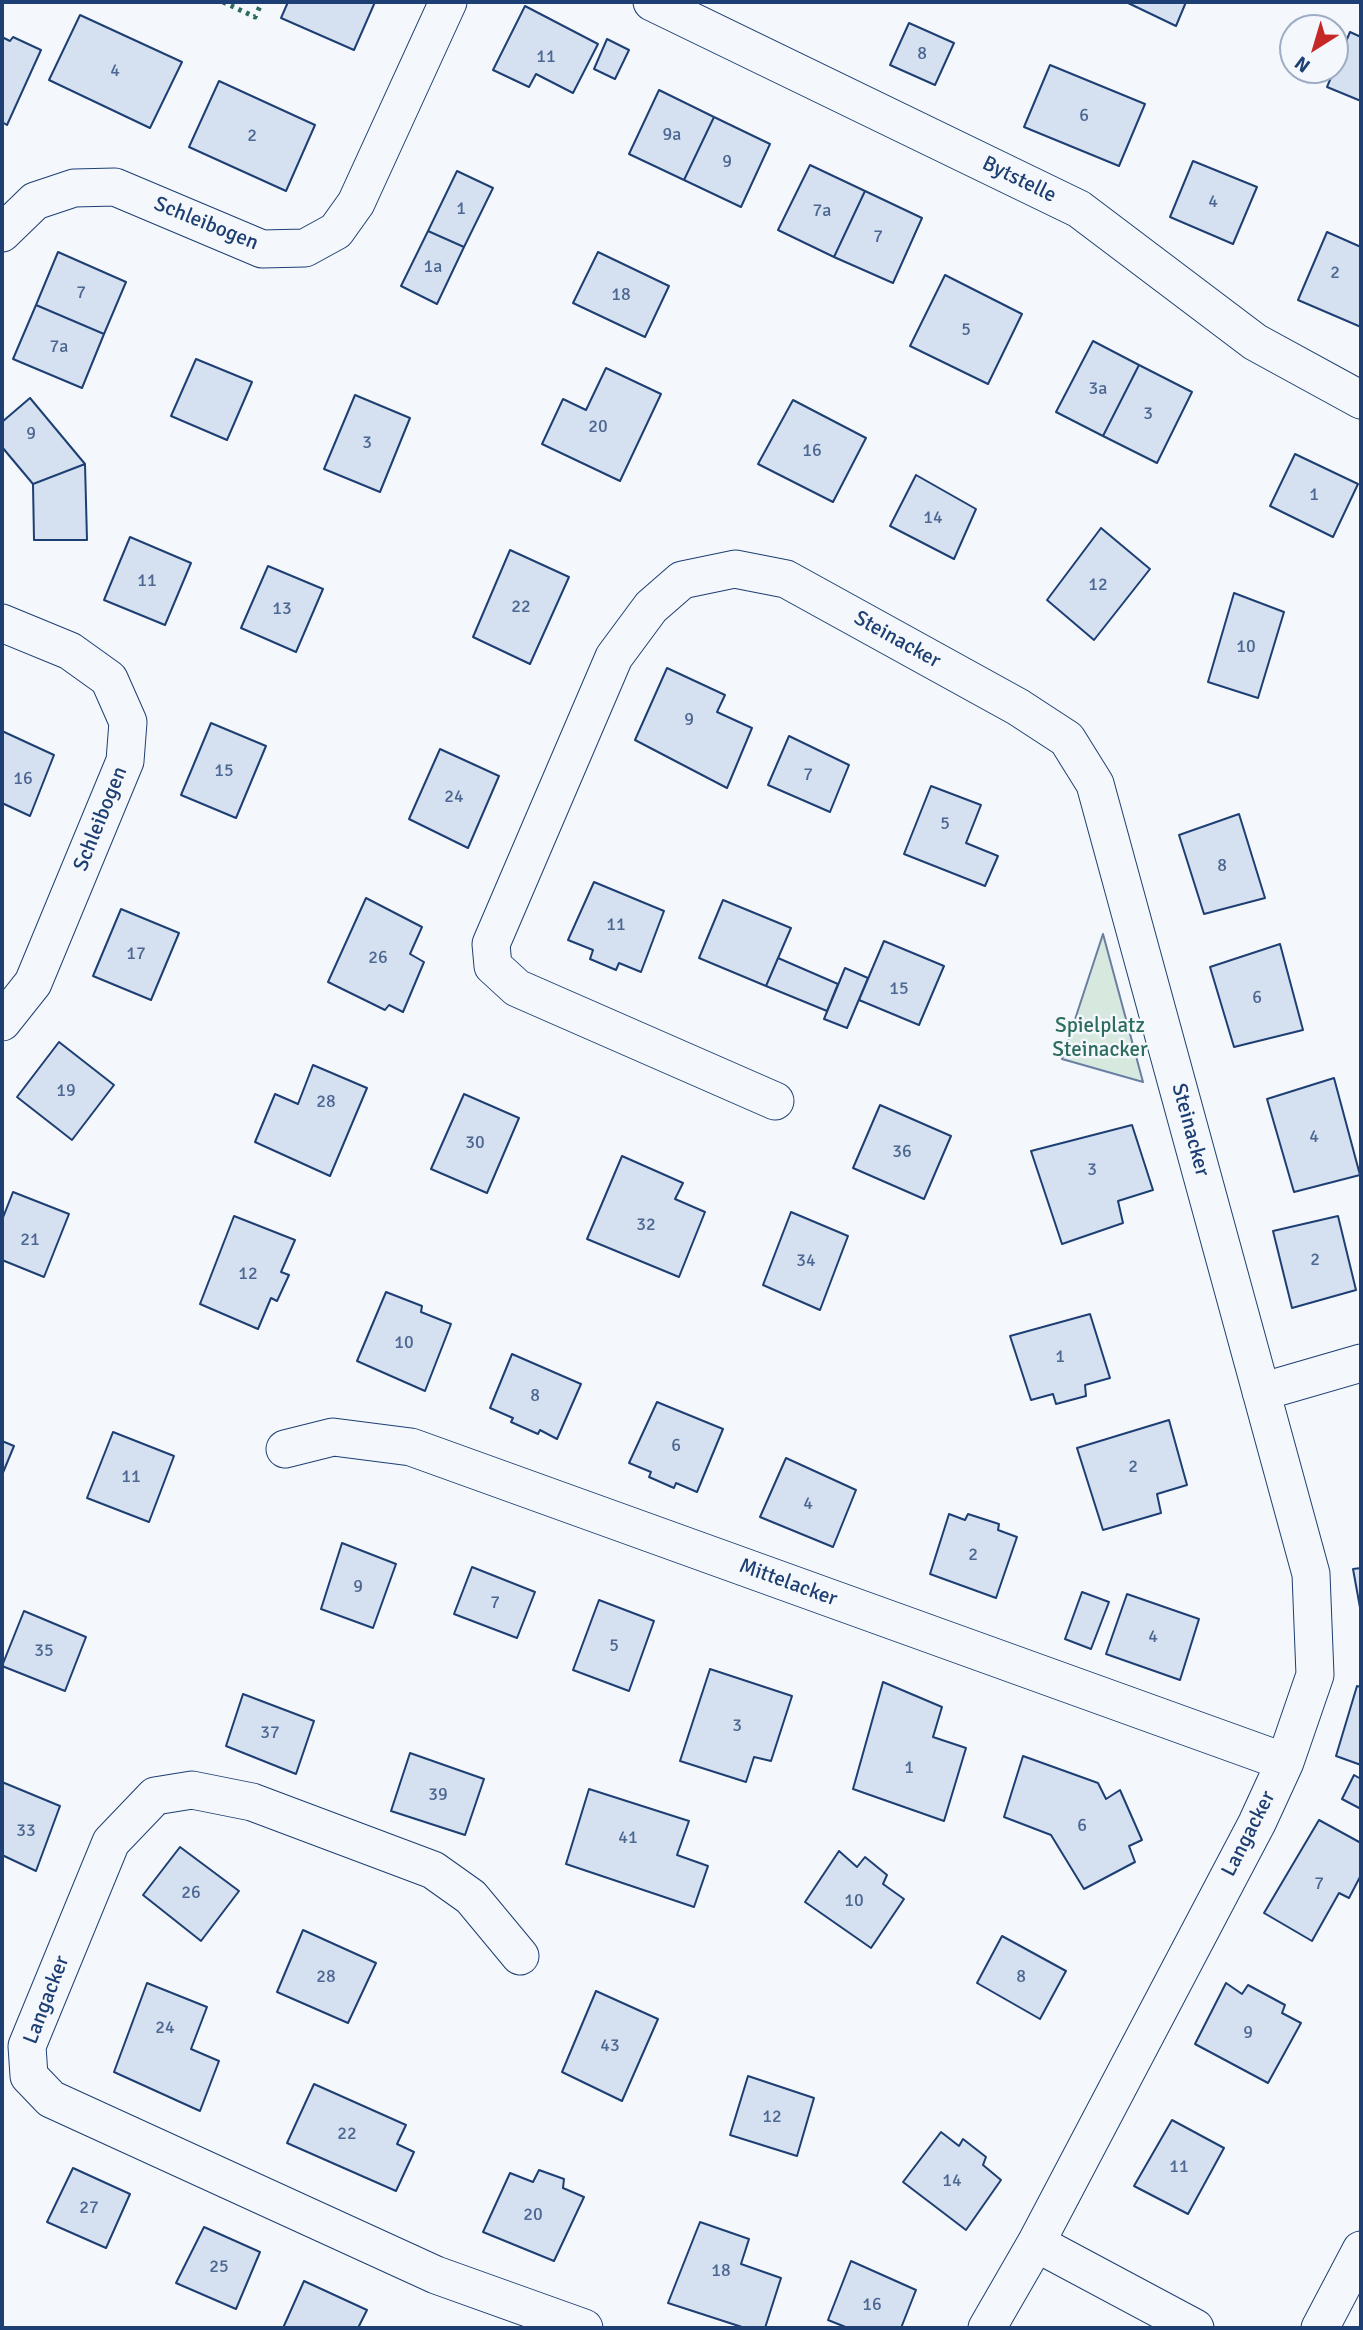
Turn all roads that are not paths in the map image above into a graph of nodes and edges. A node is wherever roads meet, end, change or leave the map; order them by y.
1 (448, 2) edge
2 (652, 2) edge
3 (2, 233) edge
4 (1361, 400) edge
5 (2, 623) edge
6 (2, 1022) edge
7 (775, 1101) dead end
8 (1361, 1363) edge
9 (1261, 1392) junction
10 (285, 1449) dead end
11 (1284, 1762) junction
12 (520, 1956) dead end
13 (1036, 2243) junction
14 (1361, 2250) edge
15 (584, 2328) edge
16 (987, 2328) edge
17 (1195, 2328) edge
18 (1320, 2328) edge

1 - 3 street, Schleibogen
2 - 4 street, Bytstelle
5 - 6 street, Schleibogen
7 - 9 street, Steinacker
8 - 9 street
9 - 11 street, Langacker
10 - 11 street, Mittelacker
11 - 13 street, Langacker
12 - 15 street, Langacker
13 - 16 street, Langacker
13 - 17 street
14 - 18 street

